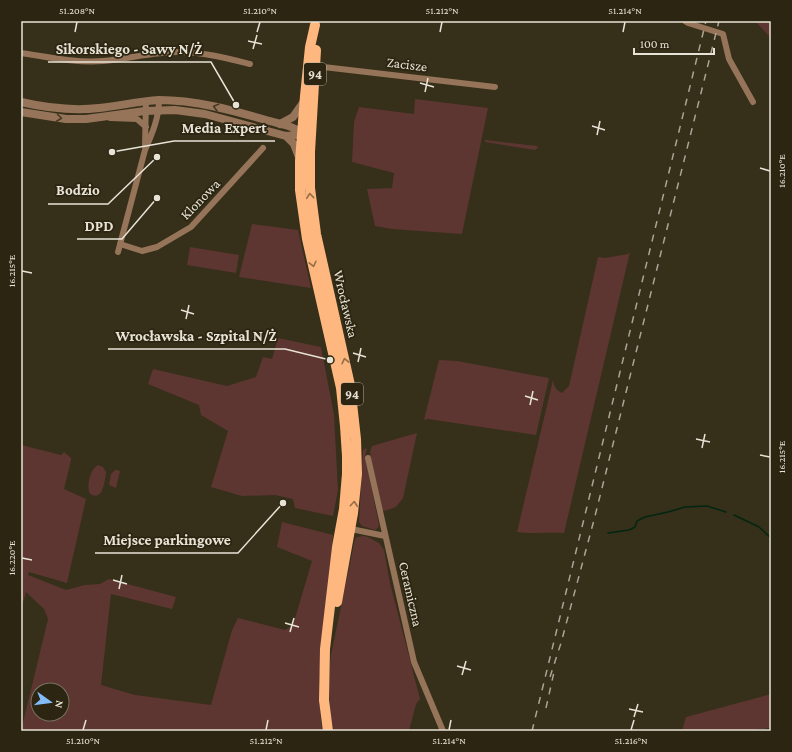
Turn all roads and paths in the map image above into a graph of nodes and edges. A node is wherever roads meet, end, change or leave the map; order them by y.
1 (685, 21) edge
2 (315, 23) edge
3 (21, 53) edge
4 (250, 64) dead end
5 (315, 66) junction
6 (495, 86) dead end
7 (158, 100) junction
8 (305, 100) junction
9 (146, 101) junction
10 (21, 102) edge
11 (753, 102) dead end
12 (158, 110) junction
13 (146, 111) junction
14 (21, 112) edge
15 (104, 117) junction
16 (311, 122) junction
17 (280, 124) junction
18 (146, 127) junction
19 (302, 133) junction
20 (286, 136) junction
21 (263, 148) dead end
22 (145, 150) junction
23 (310, 152) junction
24 (300, 161) junction
25 (120, 244) junction
26 (118, 252) dead end
27 (368, 458) dead end
28 (351, 528) junction
29 (385, 536) junction
30 (326, 658) junction
31 (328, 731) edge
32 (443, 731) edge

1 - 11 street
2 - 5 main road, Wrocławska / 94
2 - 8 main road, Wrocławska / 94
3 - 4 street
5 - 6 street, Zacisze
5 - 16 main road, Wrocławska / 94
7 - 9 street
7 - 12 street
17 -> 7 street
8 - 17 street
8 - 19 main road, Wrocławska / 94
9 - 10 street
9 - 13 street
12 - 13 street
12 - 20 street
12 - 22 street
13 - 15 street
13 - 18 street
14 -> 15 street
15 - 18 street
16 - 19 street
16 - 23 main road, Wrocławska / 94
17 - 19 street
18 - 22 street
19 - 20 street
19 - 23 street
19 - 24 main road, Wrocławska / 94
20 - 24 street
21 - 25 street, Klonowa
22 - 25 street
28 -> 23 main road, Wrocławska / 94
24 -> 30 main road, Wrocławska / 94
25 - 26 street
27 - 29 street, Ceramiczna
28 - 29 street
28 - 30 main road, Wrocławska / 94
29 - 32 street, Ceramiczna
30 - 31 main road, Wrocławska / 94

